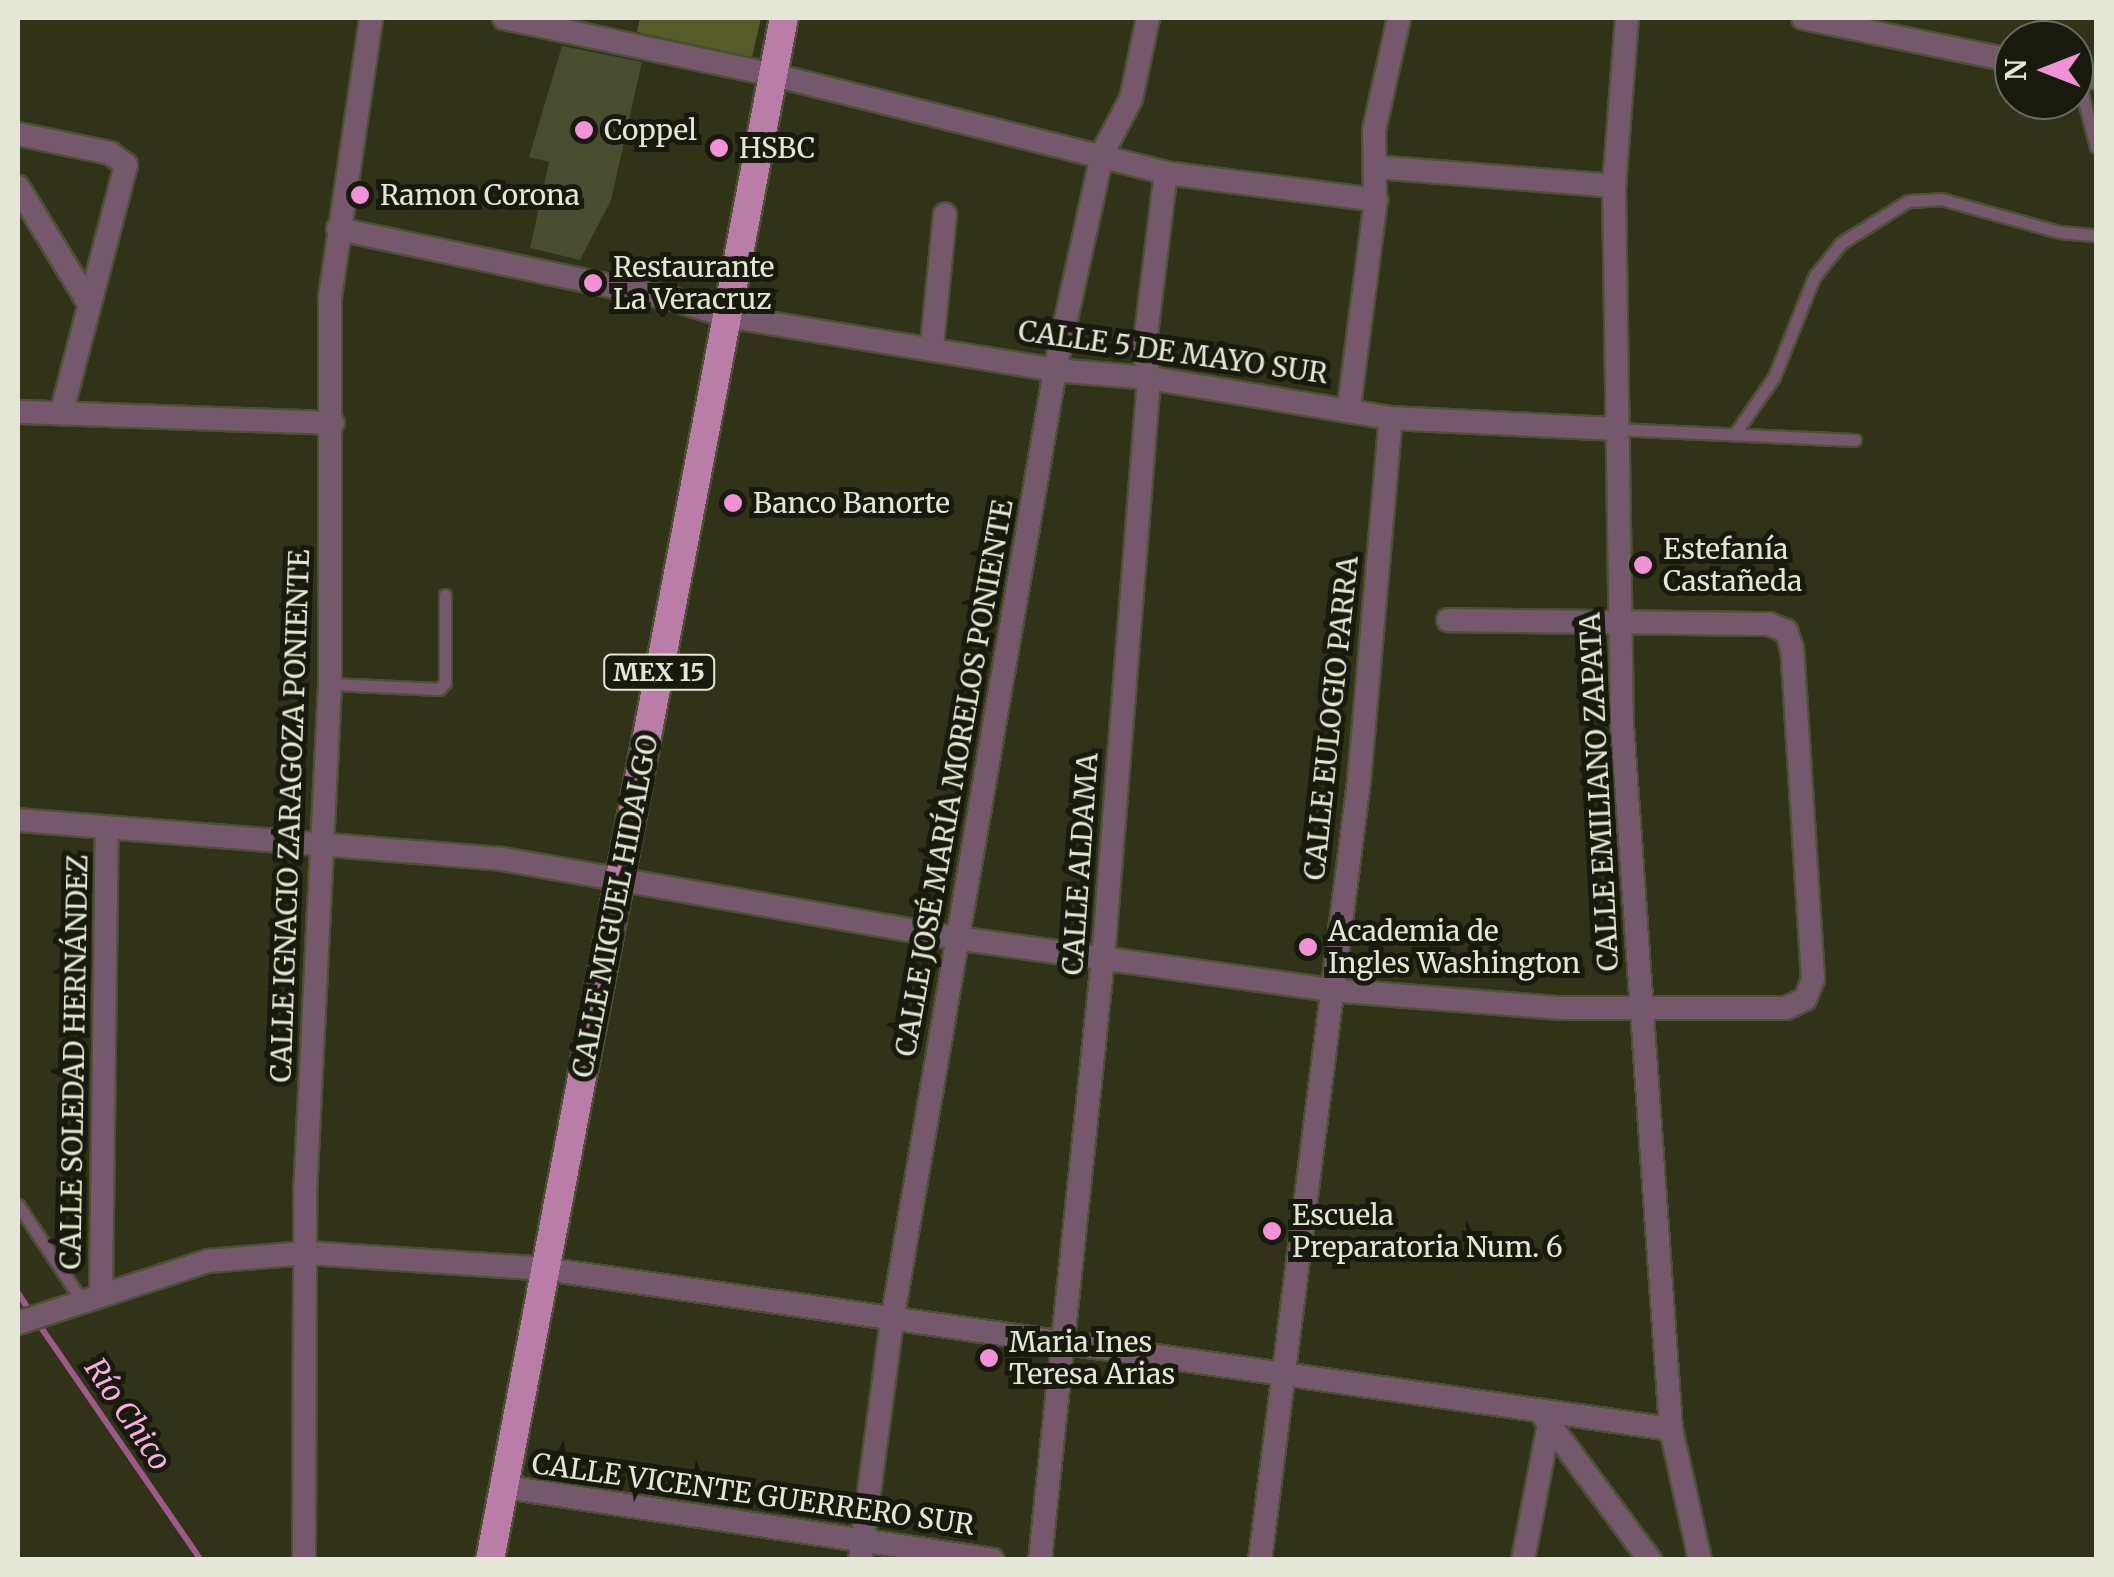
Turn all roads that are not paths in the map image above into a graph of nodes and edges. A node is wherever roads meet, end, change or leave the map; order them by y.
1 (370, 18) edge
2 (504, 18) edge
3 (784, 18) edge
4 (1148, 18) edge
5 (1399, 18) edge
6 (1627, 18) edge
7 (1803, 18) edge
8 (1994, 57) edge
9 (774, 75) junction
10 (2091, 120) edge
11 (18, 134) edge
12 (2096, 146) edge
13 (1102, 154) junction
14 (1375, 167) junction
15 (1166, 173) junction
16 (1614, 186) junction
17 (18, 187) edge
18 (1376, 200) junction
19 (945, 215) dead end
20 (338, 230) junction
21 (2096, 235) edge
22 (87, 300) junction
23 (726, 316) junction
24 (932, 345) junction
25 (1055, 370) junction
26 (1149, 378) junction
27 (1349, 407) junction
28 (18, 412) edge
29 (61, 414) junction
30 (1391, 418) junction
31 (333, 423) junction
32 (1613, 429) junction
33 (1736, 432) junction
34 (1855, 440) dead end
35 (446, 595) dead end
36 (1448, 620) dead end
37 (1619, 627) junction
38 (330, 684) junction
39 (18, 820) edge
40 (107, 832) junction
41 (320, 844) junction
42 (620, 883) junction
43 (956, 938) junction
44 (1103, 959) junction
45 (1330, 990) junction
46 (1641, 1009) junction
47 (18, 1206) edge
48 (307, 1253) junction
49 (545, 1270) junction
50 (81, 1301) junction
51 (892, 1320) junction
52 (22, 1322) edge
53 (1067, 1344) junction
54 (1287, 1372) junction
55 (1544, 1417) junction
56 (1671, 1429) junction
57 (505, 1487) junction
58 (861, 1551) edge
59 (304, 1560) edge
60 (490, 1560) edge
61 (994, 1560) edge
62 (1040, 1560) edge
63 (1260, 1560) edge
64 (1523, 1560) edge
65 (1650, 1560) edge
66 (1700, 1560) edge

1 - 20 street, CALLE IGNACIO ZARAGOZA PONIENTE
2 - 9 street
3 - 9 main road, CALLE MIGUEL HIDALGO / MEX 15
4 - 13 street, CALLE JOSÉ MARÍA MORELOS PONIENTE
5 - 14 street
6 - 16 street, CALLE EMILIANO ZAPATA
7 - 8 street
9 - 13 street
9 - 23 main road, CALLE MIGUEL HIDALGO / MEX 15
10 - 12 lane
11 - 22 street
13 - 15 street
13 - 25 street, CALLE JOSÉ MARÍA MORELOS PONIENTE
14 - 16 street
14 - 18 street
15 - 18 street
15 - 26 street, CALLE ALDAMA
16 - 32 street, CALLE EMILIANO ZAPATA
17 - 22 street
18 - 27 street
19 - 24 street
20 - 23 street, CALLE 5 DE MAYO SUR
20 - 31 street, CALLE IGNACIO ZARAGOZA PONIENTE
21 - 33 lane
22 - 29 street
23 - 24 street, CALLE 5 DE MAYO SUR
23 - 42 main road, CALLE MIGUEL HIDALGO / MEX 15
24 - 25 street, CALLE 5 DE MAYO SUR
25 - 26 street, CALLE 5 DE MAYO SUR
25 - 43 street, CALLE JOSÉ MARÍA MORELOS PONIENTE
26 - 27 street, CALLE 5 DE MAYO SUR
26 - 44 street, CALLE ALDAMA
27 - 30 street, CALLE 5 DE MAYO SUR
28 - 29 street
29 - 31 street
30 - 32 street, CALLE 5 DE MAYO SUR
30 - 45 street, CALLE EULOGIO PARRA
31 - 38 street, CALLE IGNACIO ZARAGOZA PONIENTE
32 - 33 lane
32 - 37 street, CALLE EMILIANO ZAPATA
33 - 34 lane
35 - 38 lane
36 - 37 street
37 - 46 street, CALLE EMILIANO ZAPATA
37 - 46 street
38 - 41 street, CALLE IGNACIO ZARAGOZA PONIENTE
39 - 40 street
40 - 41 street
40 - 50 street, CALLE SOLEDAD HERNÁNDEZ
41 - 42 street
41 - 48 street, CALLE IGNACIO ZARAGOZA PONIENTE
42 - 43 street
42 - 49 main road, CALLE MIGUEL HIDALGO / MEX 15
43 - 44 street
43 - 51 street, CALLE JOSÉ MARÍA MORELOS PONIENTE
44 - 45 street
44 - 53 street, CALLE ALDAMA
45 - 46 street
45 - 54 street, CALLE EULOGIO PARRA
46 - 56 street, CALLE EMILIANO ZAPATA
47 - 50 lane
48 - 49 street
48 - 50 street
48 - 59 street, CALLE IGNACIO ZARAGOZA PONIENTE
49 - 51 street
49 - 57 main road, CALLE MIGUEL HIDALGO / MEX 15
50 - 52 street
51 - 53 street
51 - 58 street, CALLE JOSÉ MARÍA MORELOS PONIENTE
53 - 54 street
53 - 62 street, CALLE ALDAMA
54 - 55 street
54 - 63 street, CALLE EULOGIO PARRA
55 - 56 street
55 - 64 street
55 - 65 street
56 - 66 street, CALLE EMILIANO ZAPATA
57 - 58 street, CALLE VICENTE GUERRERO SUR
57 - 60 main road, CALLE MIGUEL HIDALGO / MEX 15
58 - 61 street, CALLE VICENTE GUERRERO SUR

